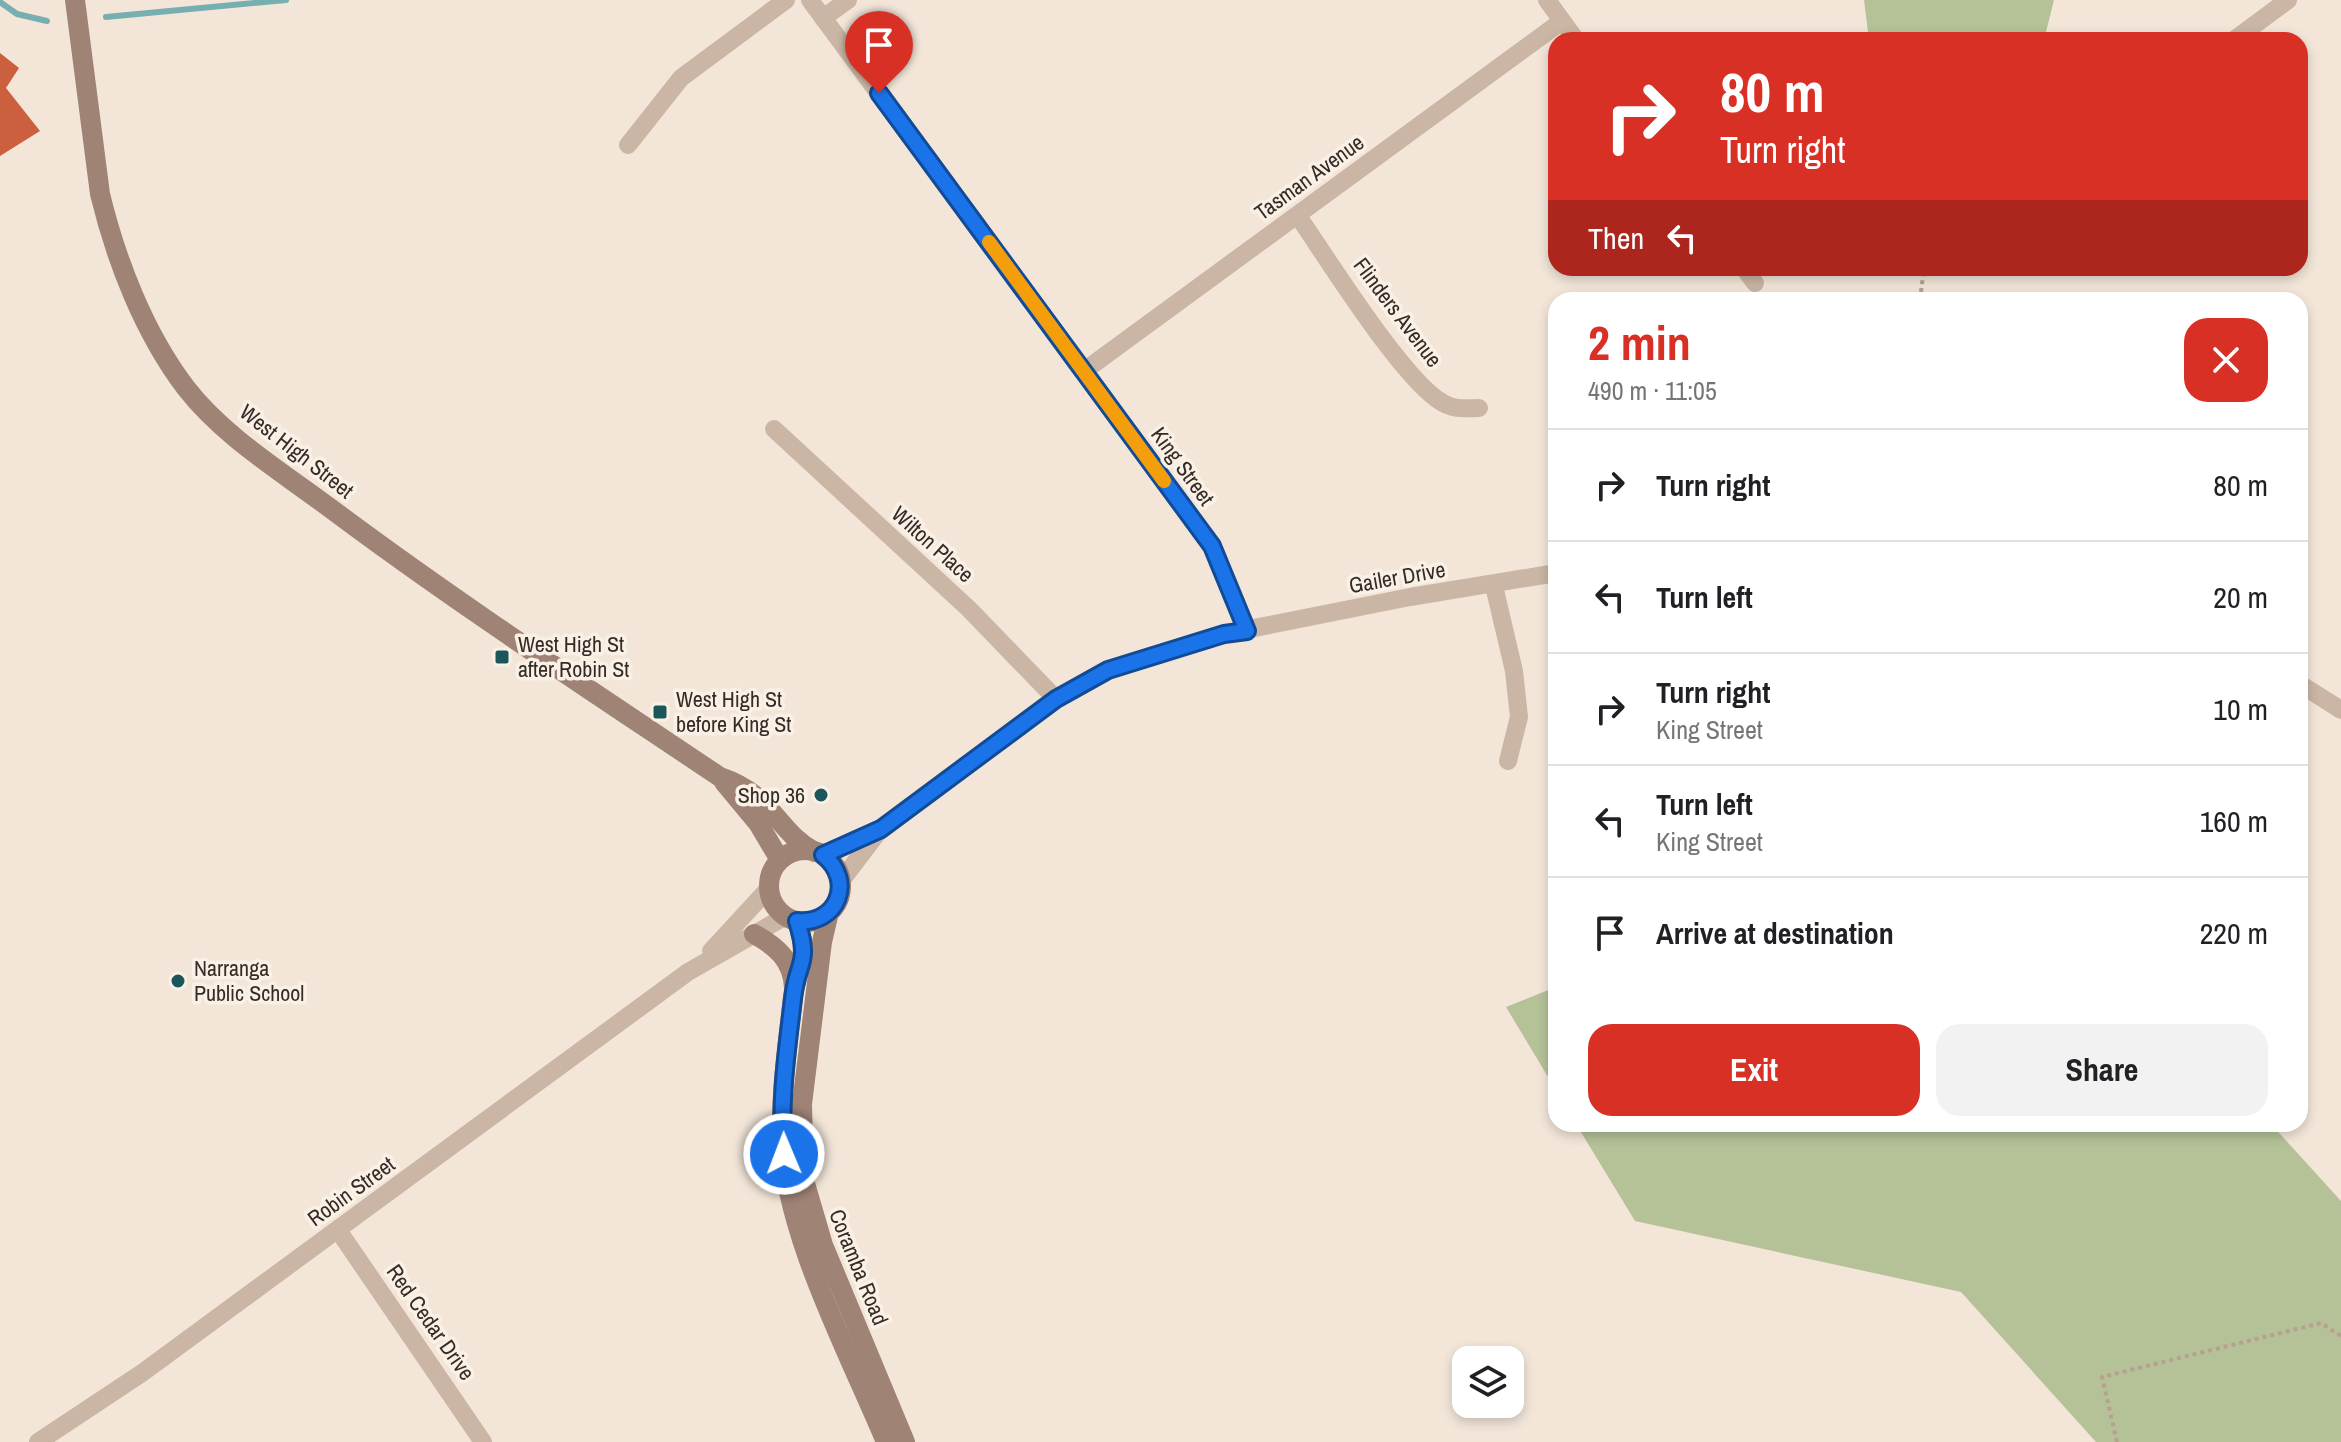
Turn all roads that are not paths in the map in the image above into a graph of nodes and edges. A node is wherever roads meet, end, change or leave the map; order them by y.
1 (75, 0) edge
2 (786, 0) edge
3 (810, 0) edge
4 (848, 0) edge
5 (1547, 0) edge
6 (2288, 0) edge
7 (823, 18) junction
8 (1562, 21) junction
9 (1570, 32) edge
10 (2245, 32) edge
11 (628, 145) dead end
12 (1298, 216) junction
13 (1084, 371) junction
14 (1479, 408) dead end
15 (774, 429) dead end
16 (1548, 575) edge
17 (1494, 586) junction
18 (1247, 631) junction
19 (2308, 689) edge
20 (1056, 699) junction
21 (2341, 710) edge
22 (1508, 761) dead end
23 (720, 777) junction
24 (881, 829) junction
25 (819, 853) junction
26 (780, 860) junction
27 (841, 881) junction
28 (769, 888) junction
29 (829, 912) junction
30 (791, 918) junction
31 (754, 934) junction
32 (688, 972) junction
33 (794, 991) junction
34 (338, 1230) junction
35 (38, 1442) edge
36 (483, 1442) edge
37 (886, 1442) edge
38 (905, 1442) edge

1 - 23 main road, West High Street
2 - 11 street
3 - 7 street, King Street
4 - 7 street
5 - 8 street
6 - 10 street
7 - 13 street, King Street
8 - 9 street
8 - 12 street, Tasman Avenue
12 - 13 street, Tasman Avenue
12 - 14 street, Flinders Avenue
13 - 18 street, King Street
15 - 20 street, Wilton Place
16 - 17 street, Gailer Drive
17 - 18 street, Gailer Drive
17 - 22 street
18 - 20 street
19 - 21 street
20 - 24 street
23 - 25 main road, West High Street
23 - 26 main road, West High Street
24 - 25 street
24 - 27 street
25 - 26 main road
25 - 27 main road
26 - 28 main road
27 - 29 main road
28 - 30 main road
28 - 32 street, Robin Street
29 - 30 main road
29 - 38 main road, Coramba Road
30 - 31 street, Robin Street
30 - 33 main road, Coramba Road
31 - 32 street, Robin Street
31 - 33 main road
32 - 34 street, Robin Street
33 - 37 main road, Coramba Road
34 - 35 street, Robin Street
34 - 36 street, Red Cedar Drive

